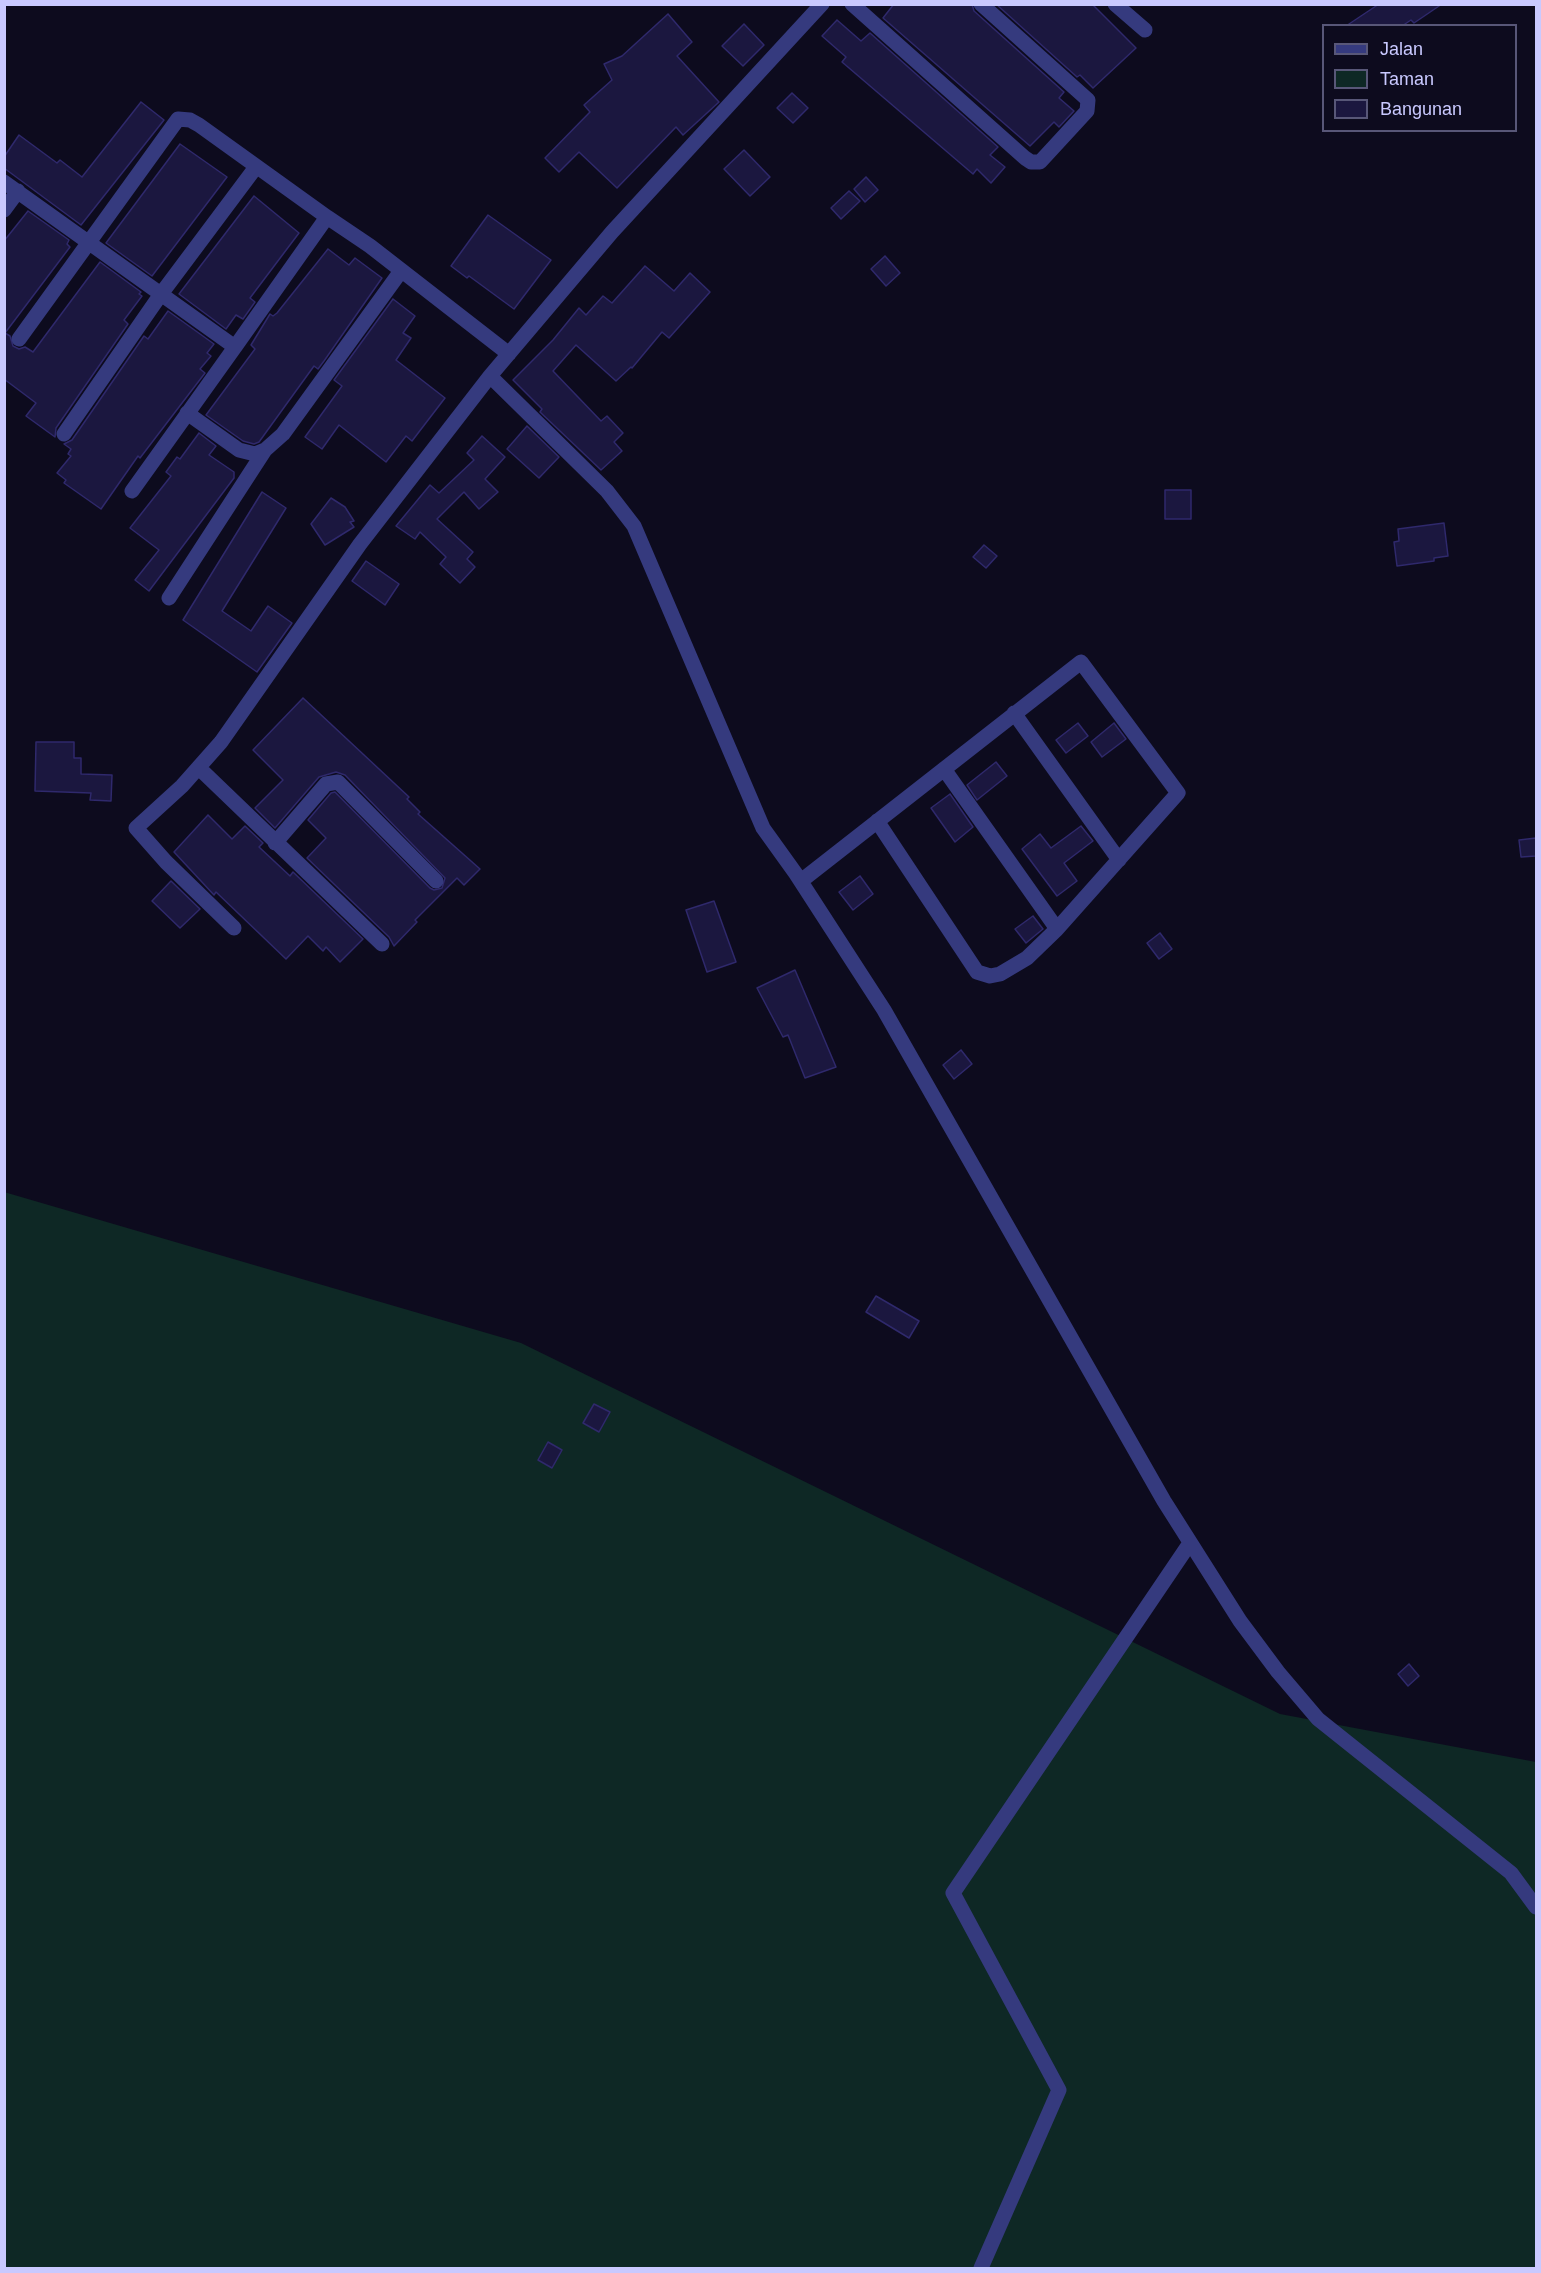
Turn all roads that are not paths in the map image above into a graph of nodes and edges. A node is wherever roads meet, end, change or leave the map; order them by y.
1 (822, 4) edge
2 (981, 4) edge
3 (1115, 4) edge
4 (855, 6) edge
5 (1145, 30) dead end
6 (256, 167) junction
7 (4, 182) edge
8 (18, 191) junction
9 (4, 210) edge
10 (327, 217) junction
11 (88, 241) junction
12 (401, 271) junction
13 (161, 294) junction
14 (19, 339) dead end
15 (235, 347) junction
16 (509, 354) junction
17 (490, 376) junction
18 (188, 413) junction
19 (64, 434) dead end
20 (265, 450) junction
21 (132, 491) dead end
22 (169, 598) dead end
23 (1014, 713) junction
24 (199, 768) junction
25 (944, 769) junction
26 (877, 822) junction
27 (275, 843) junction
28 (1119, 860) junction
29 (799, 878) junction
30 (436, 882) dead end
31 (234, 928) dead end
32 (1057, 928) junction
33 (382, 944) dead end
34 (1190, 1543) junction
35 (1536, 1908) edge
36 (981, 2268) edge

1 - 16 street
2 - 4 street
3 - 5 street
6 - 10 street
6 - 11 street
6 - 13 street
7 - 8 street
8 - 9 street
8 - 11 street
10 - 12 street
10 - 15 street
11 - 13 street
11 - 14 street
12 - 16 street
12 - 20 street
13 - 15 street
13 - 19 street
15 - 18 street
16 - 17 street
17 - 24 street
17 - 29 street
18 - 20 street
18 - 21 street
20 - 22 street
23 - 25 street
23 - 28 street
23 - 28 street
24 - 27 street
24 - 31 street
25 - 26 street
25 - 32 street
26 - 29 street
26 - 32 street
27 - 30 street
27 - 33 street
28 - 32 street
29 - 34 street
34 - 35 street
34 - 36 street

